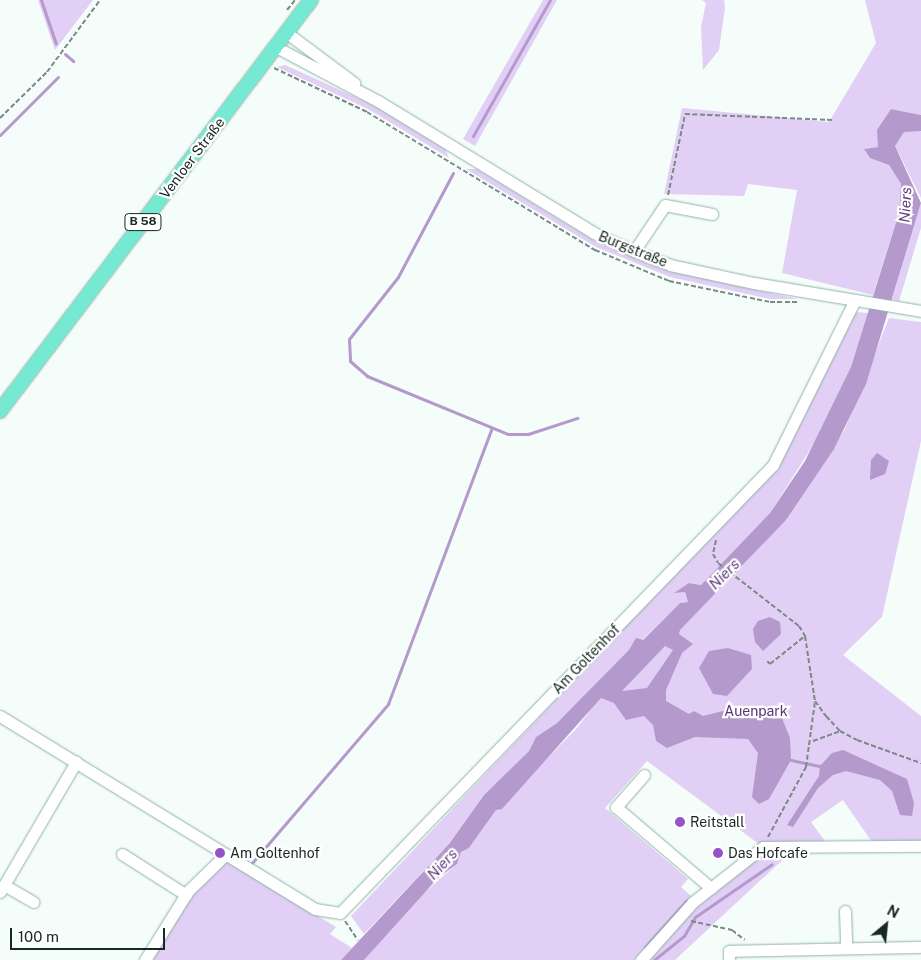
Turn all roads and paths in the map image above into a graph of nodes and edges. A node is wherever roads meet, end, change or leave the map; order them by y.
1 (100, 0) edge
2 (311, 0) edge
3 (286, 33) junction
4 (276, 47) junction
5 (378, 101) junction
6 (0, 118) edge
7 (832, 120) dead end
8 (666, 204) junction
9 (712, 214) dead end
10 (634, 251) junction
11 (860, 300) junction
12 (921, 311) edge
13 (0, 411) edge
14 (714, 526) junction
15 (805, 636) junction
16 (766, 661) dead end
17 (815, 701) junction
18 (0, 716) edge
19 (840, 731) junction
20 (813, 741) junction
21 (76, 762) junction
22 (921, 763) edge
23 (644, 775) dead end
24 (921, 846) edge
25 (763, 847) junction
26 (122, 854) dead end
27 (226, 854) junction
28 (2, 888) edge
29 (711, 888) junction
30 (186, 894) junction
31 (34, 902) dead end
32 (845, 911) dead end
33 (340, 913) junction
34 (702, 923) dead end
35 (358, 940) dead end
36 (921, 946) edge
37 (846, 948) junction
38 (746, 950) junction
39 (807, 954) edge
40 (145, 960) edge
41 (641, 960) edge
42 (729, 960) edge

1 - 6 path
2 - 3 main road, Venloer Straße / B 58
3 - 4 main road, Venloer Straße / B 58
3 - 5 street, Burgstraße
4 - 5 street, Burgstraße
4 - 13 main road, Venloer Straße / B 58
5 - 10 street, Burgstraße
7 - 8 path
8 - 9 street
8 - 10 street
10 - 11 street, Burgstraße
11 - 12 street, Burgstraße
11 - 14 street, Am Goltenhof
14 - 15 path
14 - 33 street, Am Goltenhof
15 - 16 path
15 - 17 path
17 - 19 path
17 - 20 path
18 - 21 street
19 - 20 path
19 - 22 path
20 - 25 path
21 - 27 street
21 - 28 street
23 - 29 street
24 - 25 street
25 - 29 street
26 - 30 street
27 - 30 street
27 - 33 street
28 - 31 street
29 - 41 street
30 - 40 street
32 - 37 street
33 - 35 path
34 - 38 path
36 - 37 street
37 - 39 street
38 - 39 street
38 - 42 street

